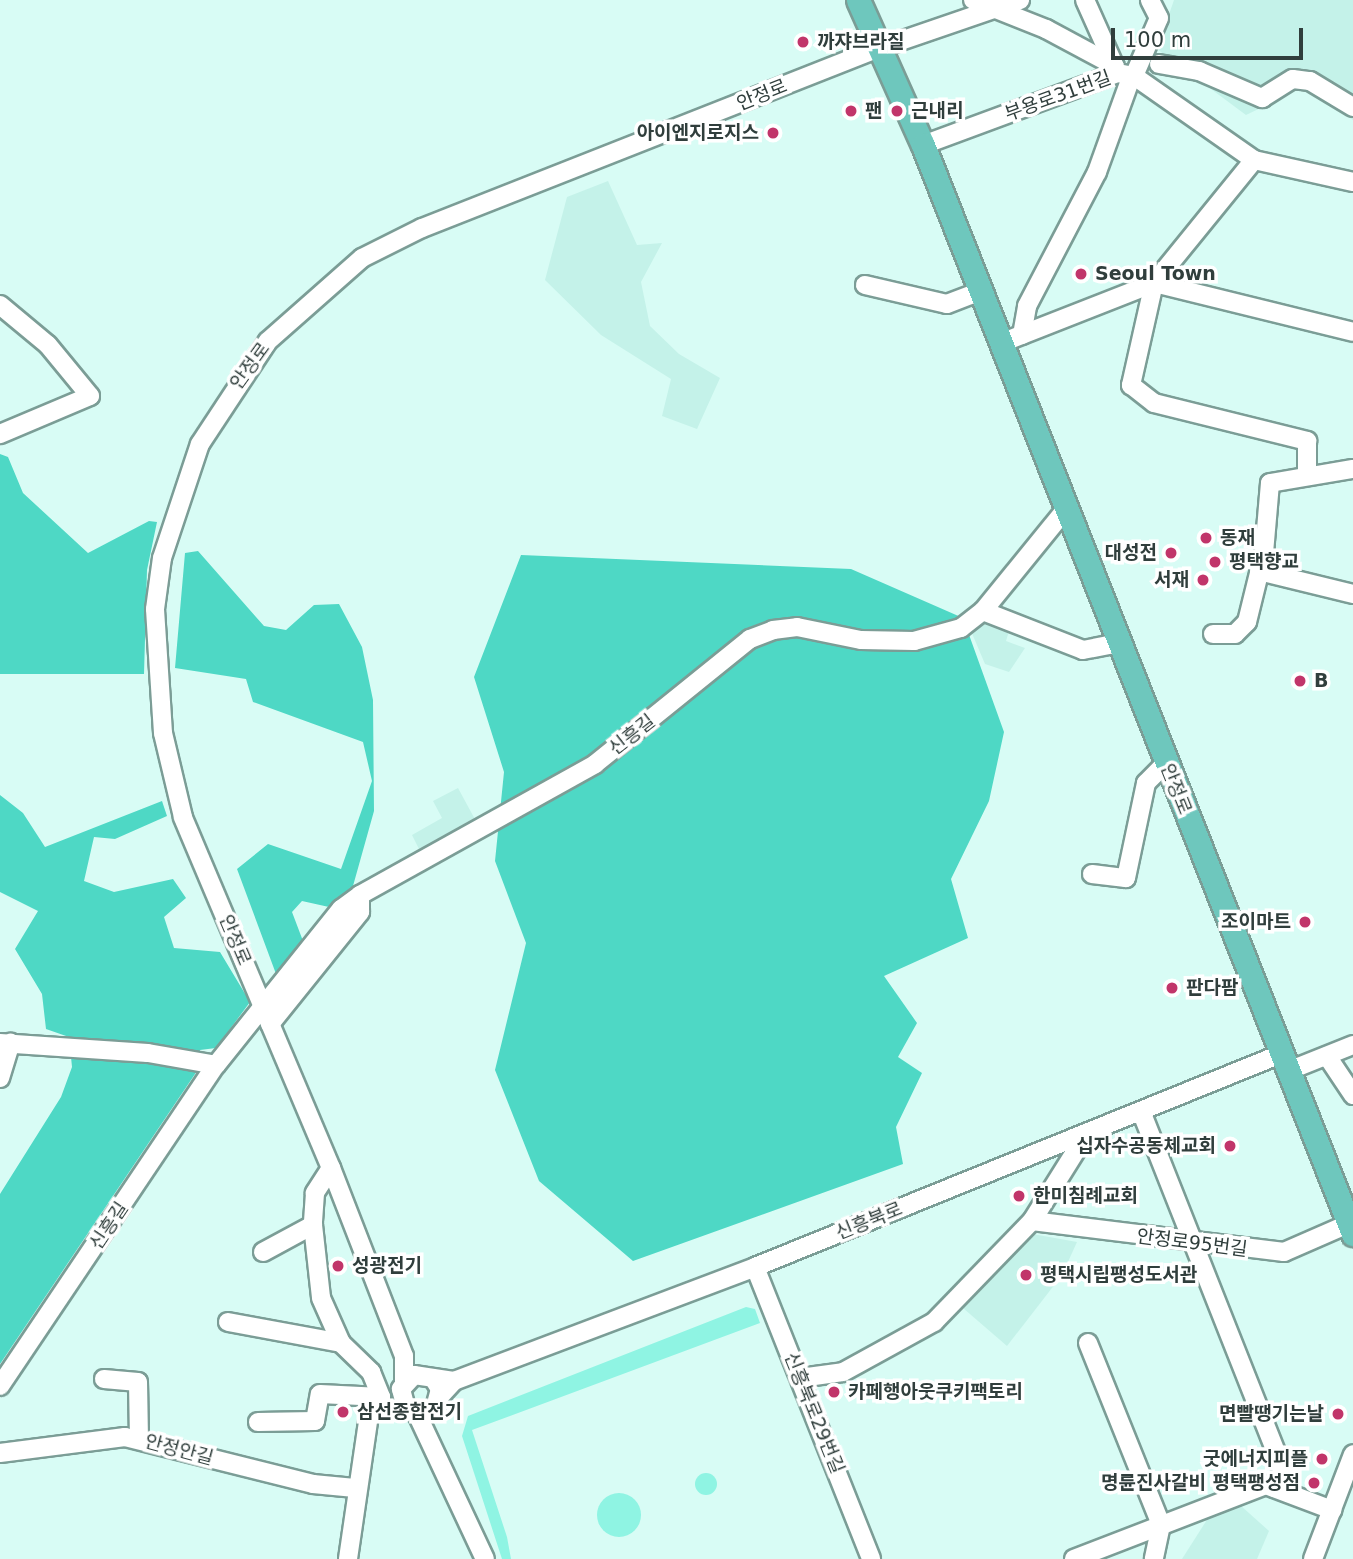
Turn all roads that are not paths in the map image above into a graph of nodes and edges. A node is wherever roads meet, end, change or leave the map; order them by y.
1 (858, 0) edge
2 (973, 0) edge
3 (1020, 0) edge
4 (1086, 0) edge
5 (1150, 0) edge
6 (998, 9) junction
7 (880, 48) junction
8 (1159, 64) dead end
9 (1125, 73) junction
10 (1353, 107) edge
11 (923, 145) junction
12 (1254, 160) junction
13 (1353, 182) edge
14 (1154, 283) junction
15 (864, 285) dead end
16 (981, 291) junction
17 (0, 305) edge
18 (1353, 332) edge
19 (1011, 339) junction
20 (0, 434) edge
21 (1353, 469) edge
22 (1307, 476) junction
23 (1066, 509) junction
24 (1259, 571) junction
25 (1353, 594) edge
26 (983, 611) junction
27 (1213, 634) dead end
28 (1118, 643) junction
29 (1166, 763) junction
30 (1092, 874) dead end
31 (271, 1024) junction
32 (5, 1043) edge
33 (1353, 1045) edge
34 (1326, 1056) junction
35 (1284, 1062) junction
36 (216, 1065) junction
37 (0, 1079) edge
38 (1353, 1095) edge
39 (1141, 1111) junction
40 (1087, 1133) junction
41 (331, 1168) junction
42 (1032, 1220) junction
43 (313, 1225) junction
44 (1351, 1229) edge
45 (1196, 1246) junction
46 (263, 1252) dead end
47 (755, 1267) junction
48 (228, 1322) dead end
49 (341, 1343) junction
50 (1088, 1343) dead end
51 (404, 1356) junction
52 (427, 1376) junction
53 (800, 1378) junction
54 (104, 1379) dead end
55 (454, 1381) junction
56 (0, 1386) edge
57 (402, 1390) junction
58 (379, 1398) junction
59 (438, 1402) junction
60 (417, 1414) junction
61 (258, 1422) dead end
62 (139, 1438) junction
63 (435, 1443) junction
64 (0, 1453) edge
65 (1353, 1454) edge
66 (355, 1488) junction
67 (1275, 1488) junction
68 (1332, 1510) junction
69 (1161, 1525) junction
70 (348, 1559) edge
71 (485, 1559) edge
72 (871, 1559) edge
73 (1074, 1559) edge
74 (1154, 1559) edge
75 (1312, 1559) edge

1 - 7 main road, 안정로
2 - 6 street
3 - 6 street
4 - 9 street
5 - 9 street
6 - 7 street
6 - 9 street
7 - 11 main road, 안정로
7 - 31 street, 안정로
8 - 10 street
9 - 11 street, 부용로31번길
9 - 12 street, 부용로31번길
9 - 19 street
11 - 16 main road, 안정로
12 - 13 street, 부용로31번길
12 - 14 street
14 - 18 street
14 - 19 street
14 - 22 street
15 - 16 street
16 - 19 main road, 안정로
17 - 20 street
19 - 23 main road, 안정로
21 - 22 street
22 - 24 street
23 - 26 street, 신흥길
23 - 28 main road, 안정로
24 - 25 street
24 - 27 street
26 - 28 street
26 - 31 street, 신흥길
28 - 29 main road, 안정로
29 - 30 street
29 - 35 main road, 안정로
31 - 36 street, 신흥길
31 - 41 street, 안정로
32 - 36 street
32 - 37 street
33 - 34 street, 신흥북로
34 - 35 street, 신흥북로
34 - 38 street
35 - 39 street, 신흥북로
35 - 44 main road, 안정로
36 - 56 street, 신흥길
39 - 40 street, 신흥북로
39 - 45 street
40 - 42 street
40 - 47 street, 신흥북로
41 - 43 street
41 - 51 street, 안정로
42 - 45 street, 안정로95번길
42 - 53 street
43 - 46 street
43 - 49 street
44 - 45 street, 안정로95번길
45 - 67 street
47 - 53 street, 신흥북로29번길
47 - 55 street, 신흥북로
48 - 49 street
49 - 58 street
50 - 69 street
51 - 52 street
51 - 57 street
52 - 55 street
52 - 57 street
52 - 59 street
53 - 72 street, 신흥북로29번길
54 - 62 street
55 - 59 street
57 - 58 street
57 - 60 street
58 - 61 street
58 - 66 street
59 - 60 street
59 - 63 street
60 - 63 street
62 - 64 street, 안정안길
62 - 66 street, 안정안길
63 - 71 street
65 - 68 street
66 - 70 street
67 - 68 street
67 - 69 street
68 - 75 street
69 - 73 street
69 - 74 street

